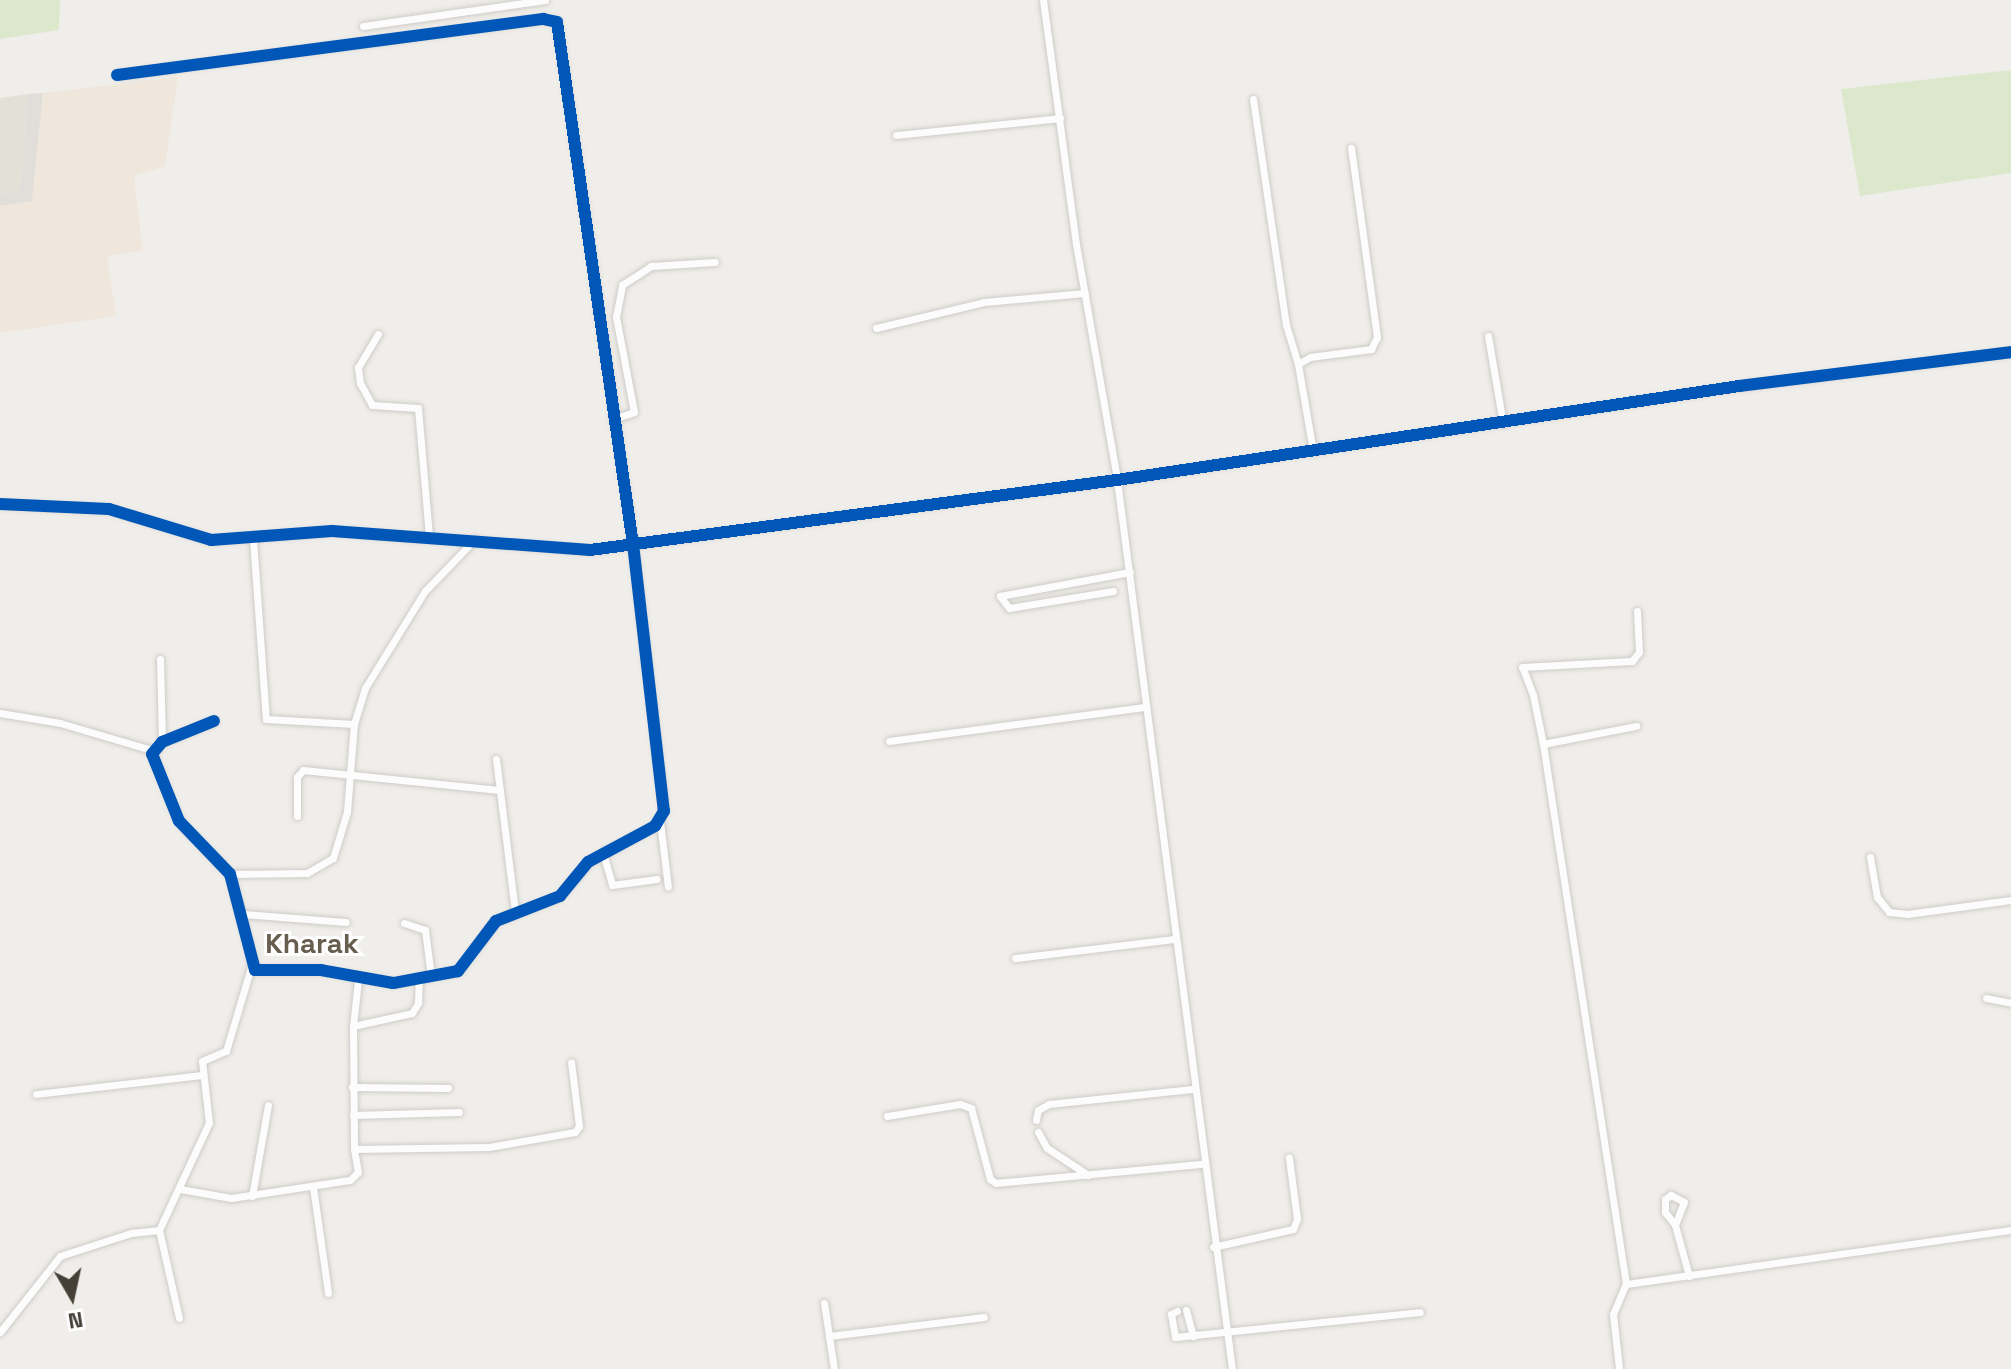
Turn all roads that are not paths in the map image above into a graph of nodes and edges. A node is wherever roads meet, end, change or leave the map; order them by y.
1 (545, 0) edge
2 (1043, 0) edge
3 (363, 26) dead end
4 (117, 75) dead end
5 (1253, 99) dead end
6 (1060, 118) junction
7 (896, 135) dead end
8 (1351, 148) dead end
9 (715, 262) dead end
10 (1085, 293) junction
11 (876, 328) dead end
12 (378, 334) dead end
13 (1488, 336) dead end
14 (2011, 352) edge
15 (1298, 364) junction
16 (613, 419) junction
17 (1503, 424) junction
18 (1313, 451) junction
19 (1117, 480) junction
20 (0, 504) edge
21 (429, 537) junction
22 (253, 539) junction
23 (475, 539) junction
24 (633, 544) junction
25 (1130, 572) junction
26 (1113, 591) dead end
27 (1637, 611) dead end
28 (160, 659) dead end
29 (1145, 707) junction
30 (0, 713) edge
31 (214, 721) dead end
32 (354, 724) junction
33 (1636, 726) dead end
34 (889, 741) dead end
35 (162, 742) junction
36 (1543, 744) junction
37 (152, 750) junction
38 (496, 759) dead end
39 (348, 771) junction
40 (499, 790) junction
41 (297, 816) dead end
42 (660, 822) junction
43 (603, 853) junction
44 (1870, 857) dead end
45 (230, 874) junction
46 (657, 879) dead end
47 (668, 887) dead end
48 (2011, 900) edge
49 (515, 912) junction
50 (243, 914) junction
51 (346, 922) dead end
52 (404, 923) dead end
53 (1175, 939) junction
54 (1015, 958) dead end
55 (251, 967) junction
56 (431, 976) junction
57 (419, 978) junction
58 (358, 980) junction
59 (1986, 998) dead end
60 (2011, 1003) edge
61 (353, 1026) junction
62 (571, 1062) dead end
63 (203, 1075) junction
64 (352, 1087) junction
65 (448, 1088) dead end
66 (1192, 1089) junction
67 (36, 1094) dead end
68 (268, 1105) dead end
69 (459, 1112) dead end
70 (353, 1115) junction
71 (887, 1116) dead end
72 (1036, 1120) dead end
73 (1038, 1132) dead end
74 (354, 1149) junction
75 (1289, 1158) dead end
76 (1202, 1164) junction
77 (1088, 1175) junction
78 (313, 1187) junction
79 (180, 1189) junction
80 (252, 1196) junction
81 (1675, 1225) dead end
82 (159, 1230) junction
83 (2011, 1230) edge
84 (1213, 1247) junction
85 (1689, 1276) junction
86 (1626, 1284) junction
87 (328, 1293) dead end
88 (824, 1303) dead end
89 (1186, 1310) dead end
90 (1177, 1311) dead end
91 (1420, 1312) dead end
92 (984, 1317) dead end
93 (179, 1318) dead end
94 (0, 1332) edge
95 (1226, 1334) junction
96 (829, 1336) junction
97 (1193, 1336) junction
98 (834, 1369) edge
99 (1232, 1369) edge
100 (1619, 1369) edge

1 - 3 street
2 - 6 street
4 - 16 street
5 - 15 street
6 - 7 street
6 - 10 street
8 - 15 street
9 - 16 street
10 - 11 street
10 - 19 street
12 - 21 street
13 - 17 street
14 - 17 street
15 - 18 street
16 - 24 street
17 - 18 street
18 - 19 street
19 - 24 street
19 - 25 street
20 - 22 street
21 - 22 street
21 - 23 street
22 - 32 street
23 - 24 street
23 - 32 street
24 - 42 street
25 - 26 street
25 - 29 street
27 - 36 street
28 - 35 street
29 - 34 street
29 - 53 street
30 - 37 street
31 - 35 street
32 - 39 street
33 - 36 street
35 - 37 street
36 - 86 street
37 - 45 street
38 - 40 street
39 - 40 street
39 - 41 street
39 - 45 street
40 - 49 street
42 - 43 street
42 - 47 street
43 - 46 street
43 - 49 street
44 - 48 street
45 - 50 street
49 - 56 street
50 - 51 street
50 - 55 street
52 - 56 street
53 - 54 street
53 - 66 street
55 - 58 street
55 - 63 street
56 - 57 street
57 - 58 street
57 - 61 street
58 - 61 street
59 - 60 street
61 - 64 street
62 - 74 street
63 - 67 street
63 - 79 street
64 - 65 street
64 - 70 street
66 - 72 street
66 - 76 street
68 - 80 street
69 - 70 street
70 - 74 street
71 - 77 street
73 - 77 street
74 - 78 street
75 - 84 street
76 - 77 street
76 - 84 street
78 - 80 street
78 - 87 street
79 - 80 street
79 - 82 street
81 - 85 street
82 - 93 street
82 - 94 street
83 - 85 street
84 - 95 street
85 - 86 street
86 - 100 street
88 - 96 street
89 - 97 street
90 - 97 street
91 - 95 street
92 - 96 street
95 - 97 street
95 - 99 street
96 - 98 street

